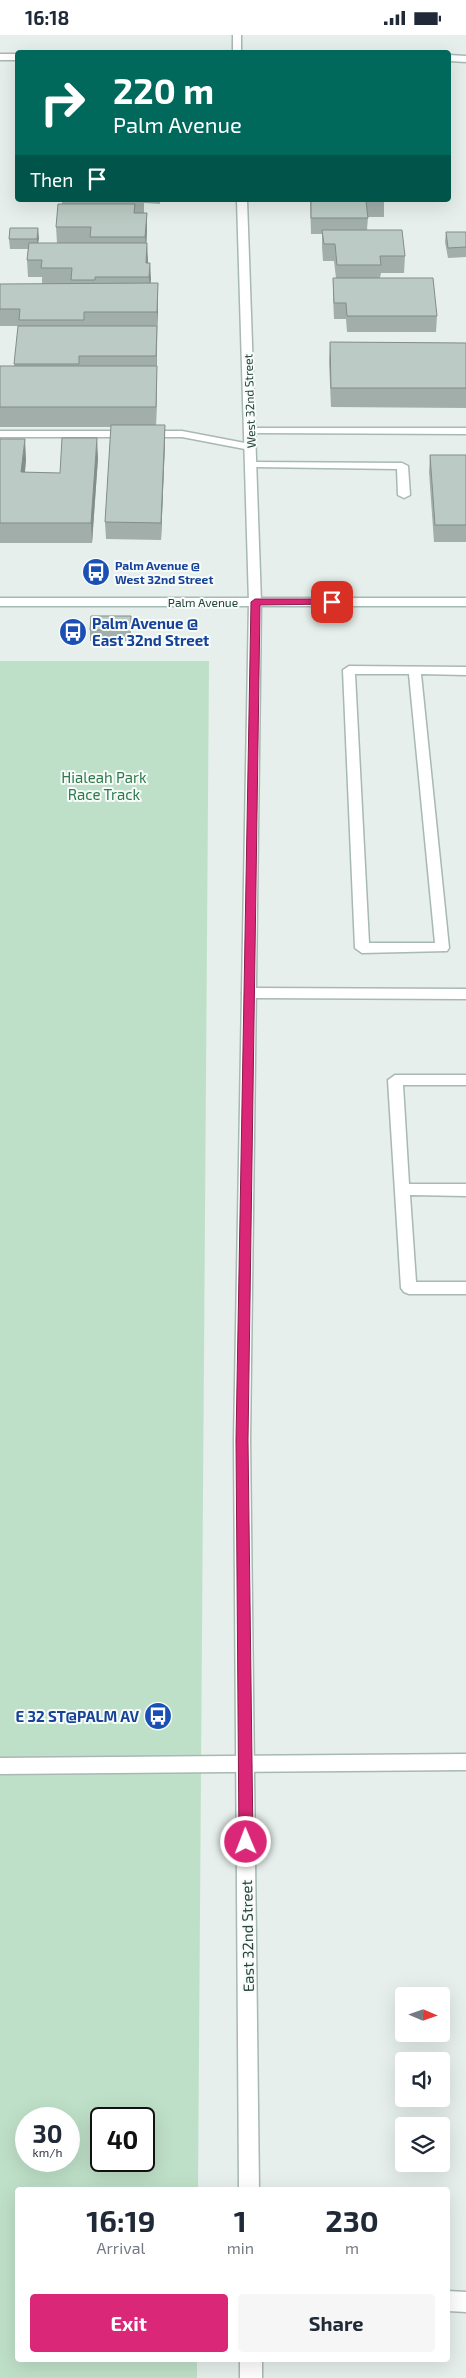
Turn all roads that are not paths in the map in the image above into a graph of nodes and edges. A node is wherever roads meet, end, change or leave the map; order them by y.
1 (237, 35) edge
2 (237, 50) edge
3 (0, 57) edge
4 (15, 57) edge
5 (451, 58) edge
6 (466, 59) edge
7 (242, 202) edge
8 (250, 431) junction
9 (466, 431) edge
10 (0, 434) edge
11 (250, 447) junction
12 (250, 465) junction
13 (404, 495) dead end
14 (466, 601) edge
15 (0, 602) edge
16 (255, 602) junction
17 (415, 671) junction
18 (466, 671) edge
19 (249, 993) junction
20 (466, 994) edge
21 (466, 1080) edge
22 (402, 1189) junction
23 (466, 1190) edge
24 (466, 1288) edge
25 (466, 1762) edge
26 (245, 1764) junction
27 (0, 1765) edge
28 (249, 2187) edge
29 (450, 2301) edge
30 (466, 2302) edge
31 (251, 2362) edge
32 (251, 2378) edge

1 - 2 street
3 - 4 street
5 - 6 street
7 - 8 street, West 32nd Street
8 - 9 street
8 - 11 street, West 32nd Street
10 - 11 street
11 - 12 street, West 32nd Street
12 - 13 street
12 - 16 street, West 32nd Street
14 - 16 street, Palm Avenue
15 - 16 street, Palm Avenue
16 - 19 street, East 32nd Street
17 - 17 street
17 - 18 street
19 - 20 street
19 - 26 street, East 32nd Street
21 - 22 street
22 - 23 street
22 - 24 street
25 - 26 street
26 - 27 street
26 - 28 street, East 32nd Street
29 - 30 street
31 - 32 street

